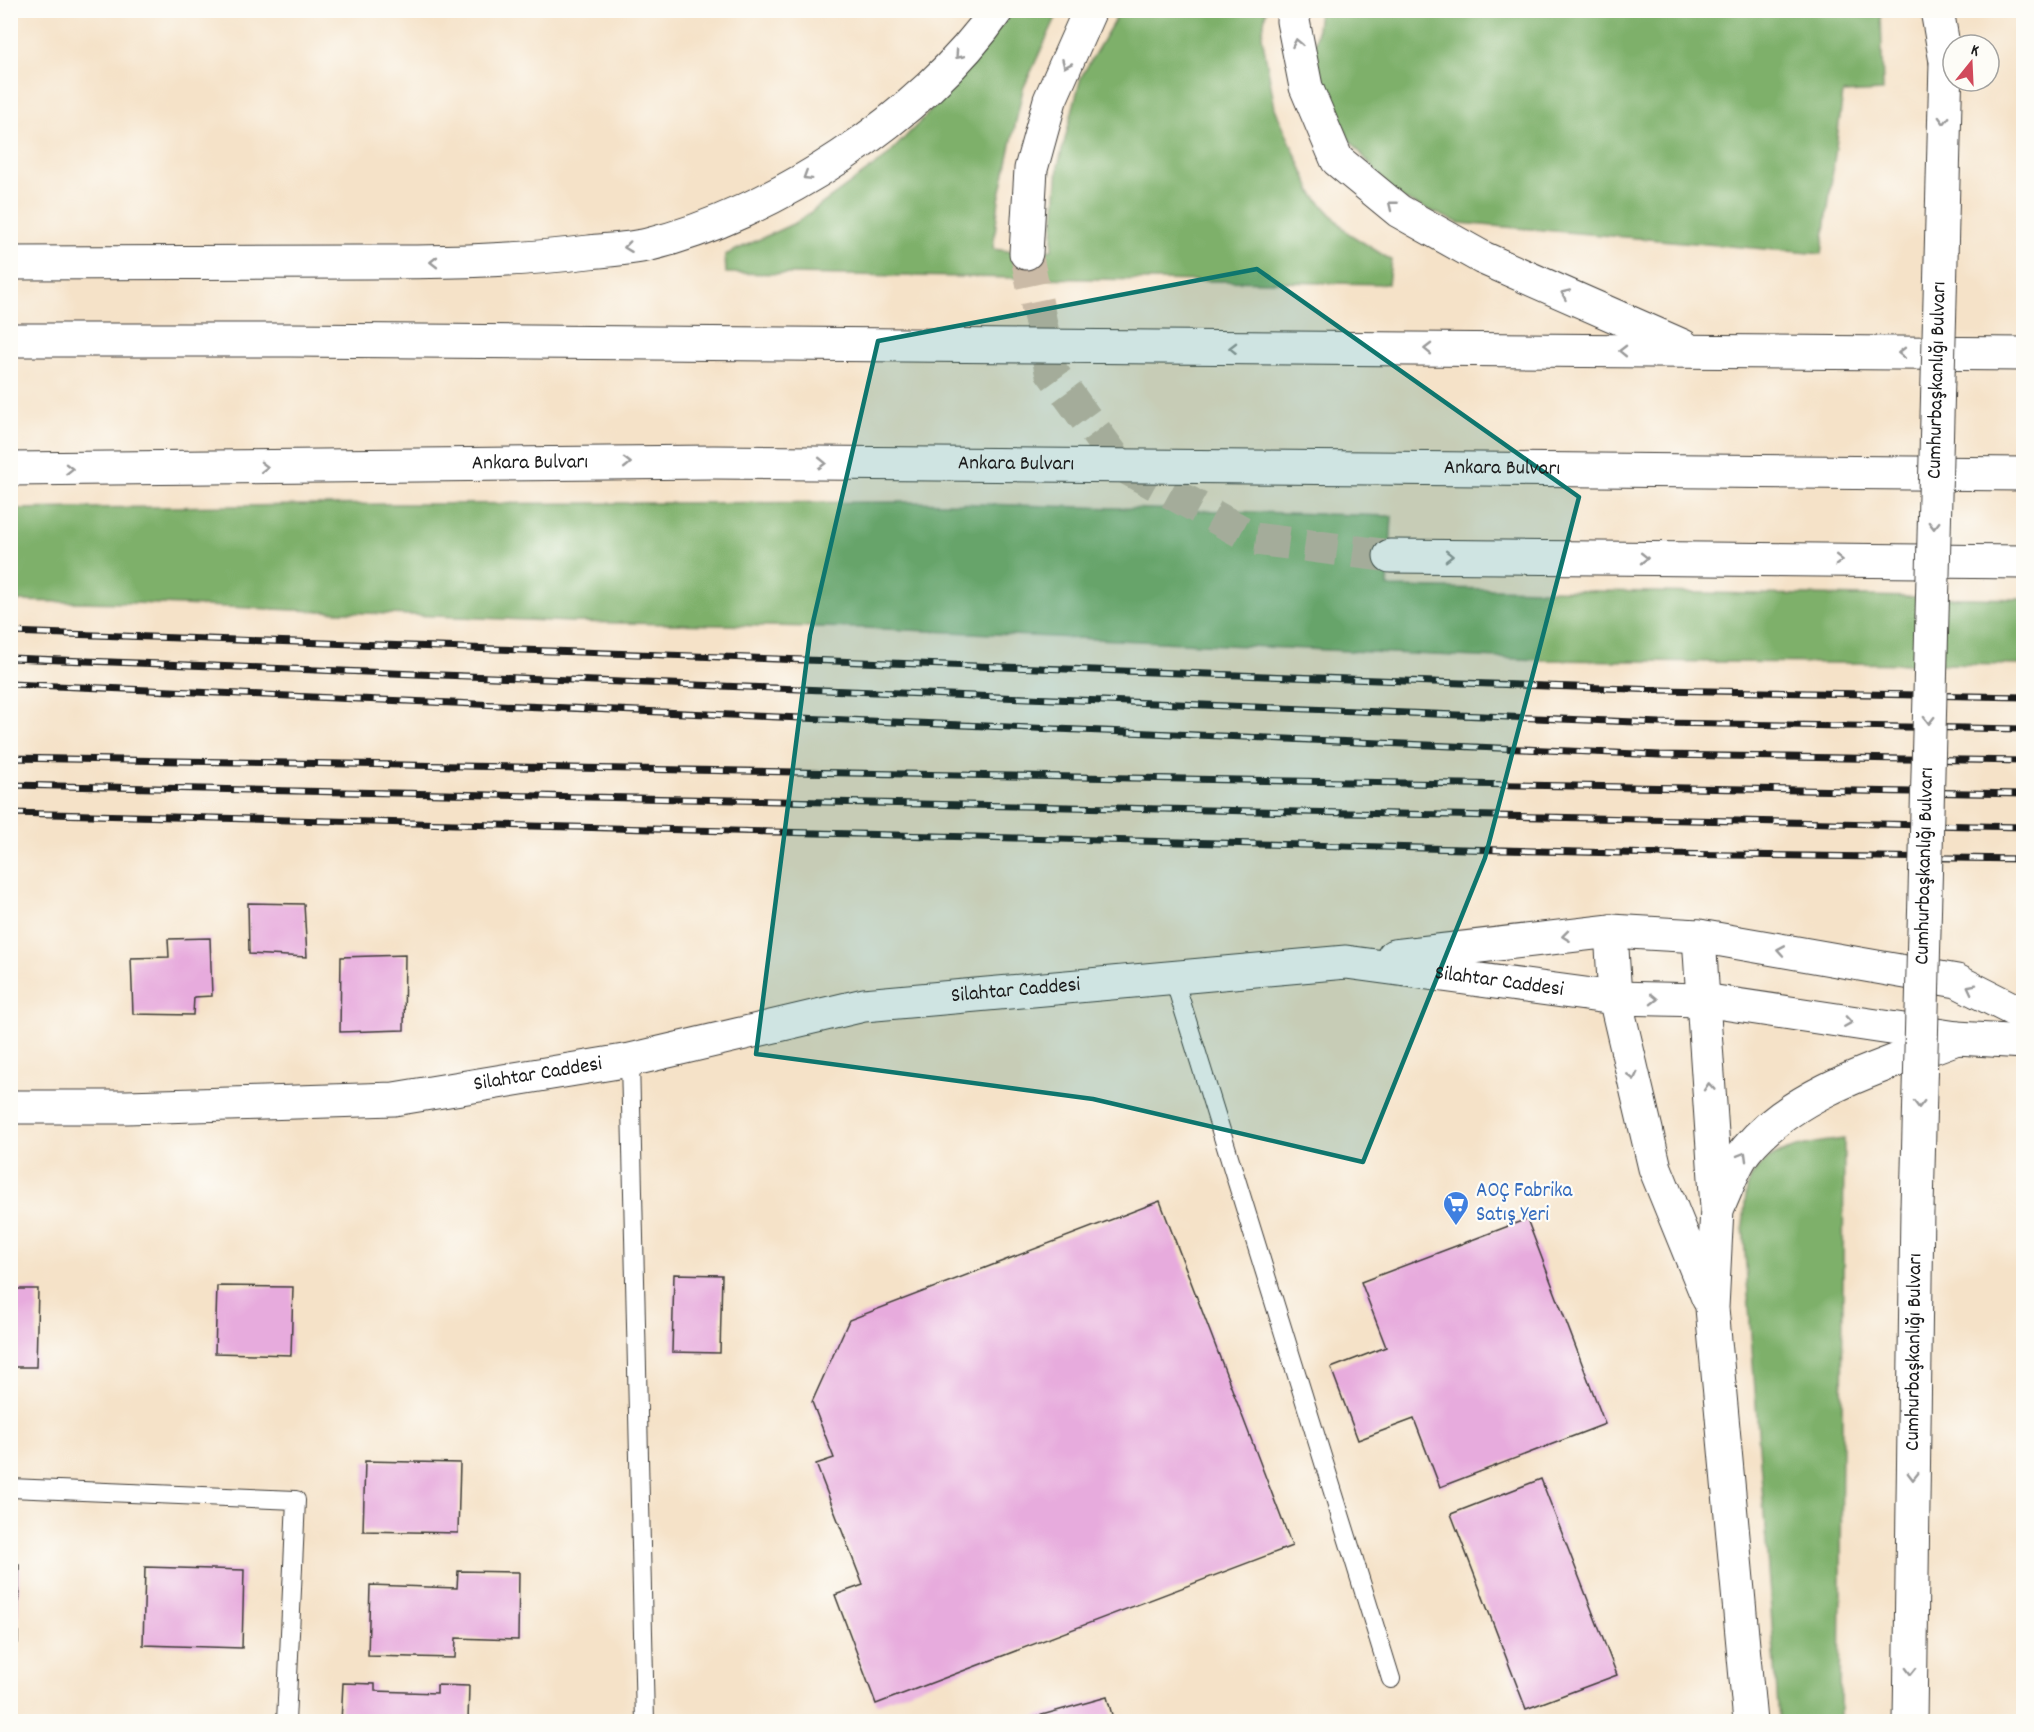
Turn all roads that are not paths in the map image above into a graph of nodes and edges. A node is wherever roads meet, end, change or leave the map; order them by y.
1 (997, 10) edge
2 (1090, 10) edge
3 (1294, 10) edge
4 (1937, 10) edge
5 (1948, 10) edge
6 (1941, 33) edge
7 (1947, 33) edge
8 (1945, 93) edge
9 (1026, 253) tunnel mouth
10 (10, 263) edge
11 (10, 340) edge
12 (1695, 352) junction
13 (2024, 354) edge
14 (10, 469) edge
15 (2024, 474) edge
16 (1390, 556) tunnel mouth
17 (2024, 562) edge
18 (1611, 931) junction
19 (1699, 936) junction
20 (1346, 962) junction
21 (1174, 979) junction
22 (1615, 998) junction
23 (1703, 1000) junction
24 (2024, 1015) edge
25 (1957, 1038) junction
26 (2024, 1042) edge
27 (630, 1060) junction
28 (10, 1107) edge
29 (1717, 1208) junction
30 (1712, 1308) junction
31 (10, 1488) edge
32 (1391, 1678) dead end
33 (286, 1722) edge
34 (645, 1722) edge
35 (1750, 1722) edge
36 (1910, 1722) edge

1 -> 10 main road
2 -> 9 main road
12 -> 3 main road
4 - 6 main road
5 - 7 main road, Cumhurbaşkanlığı Bulvarı
8 -> 36 main road, Cumhurbaşkanlığı Bulvarı, bridge
12 -> 11 main road
13 -> 12 main road
14 -> 15 main road, Ankara Bulvarı
16 -> 17 main road
18 - 19 main road
18 -> 20 main road
18 - 22 main road
19 - 23 main road
24 -> 19 main road
20 - 21 main road, Silahtar Caddesi
20 - 22 main road, Silahtar Caddesi
21 - 27 main road, Silahtar Caddesi
21 - 32 lane
22 -> 23 main road, Silahtar Caddesi
22 -> 30 main road
23 -> 25 main road, Silahtar Caddesi
29 -> 23 main road
25 - 26 main road, Silahtar Caddesi
29 -> 25 main road
27 - 28 main road, Silahtar Caddesi
27 - 34 lane
29 - 30 main road
30 - 35 main road
31 - 33 lane

